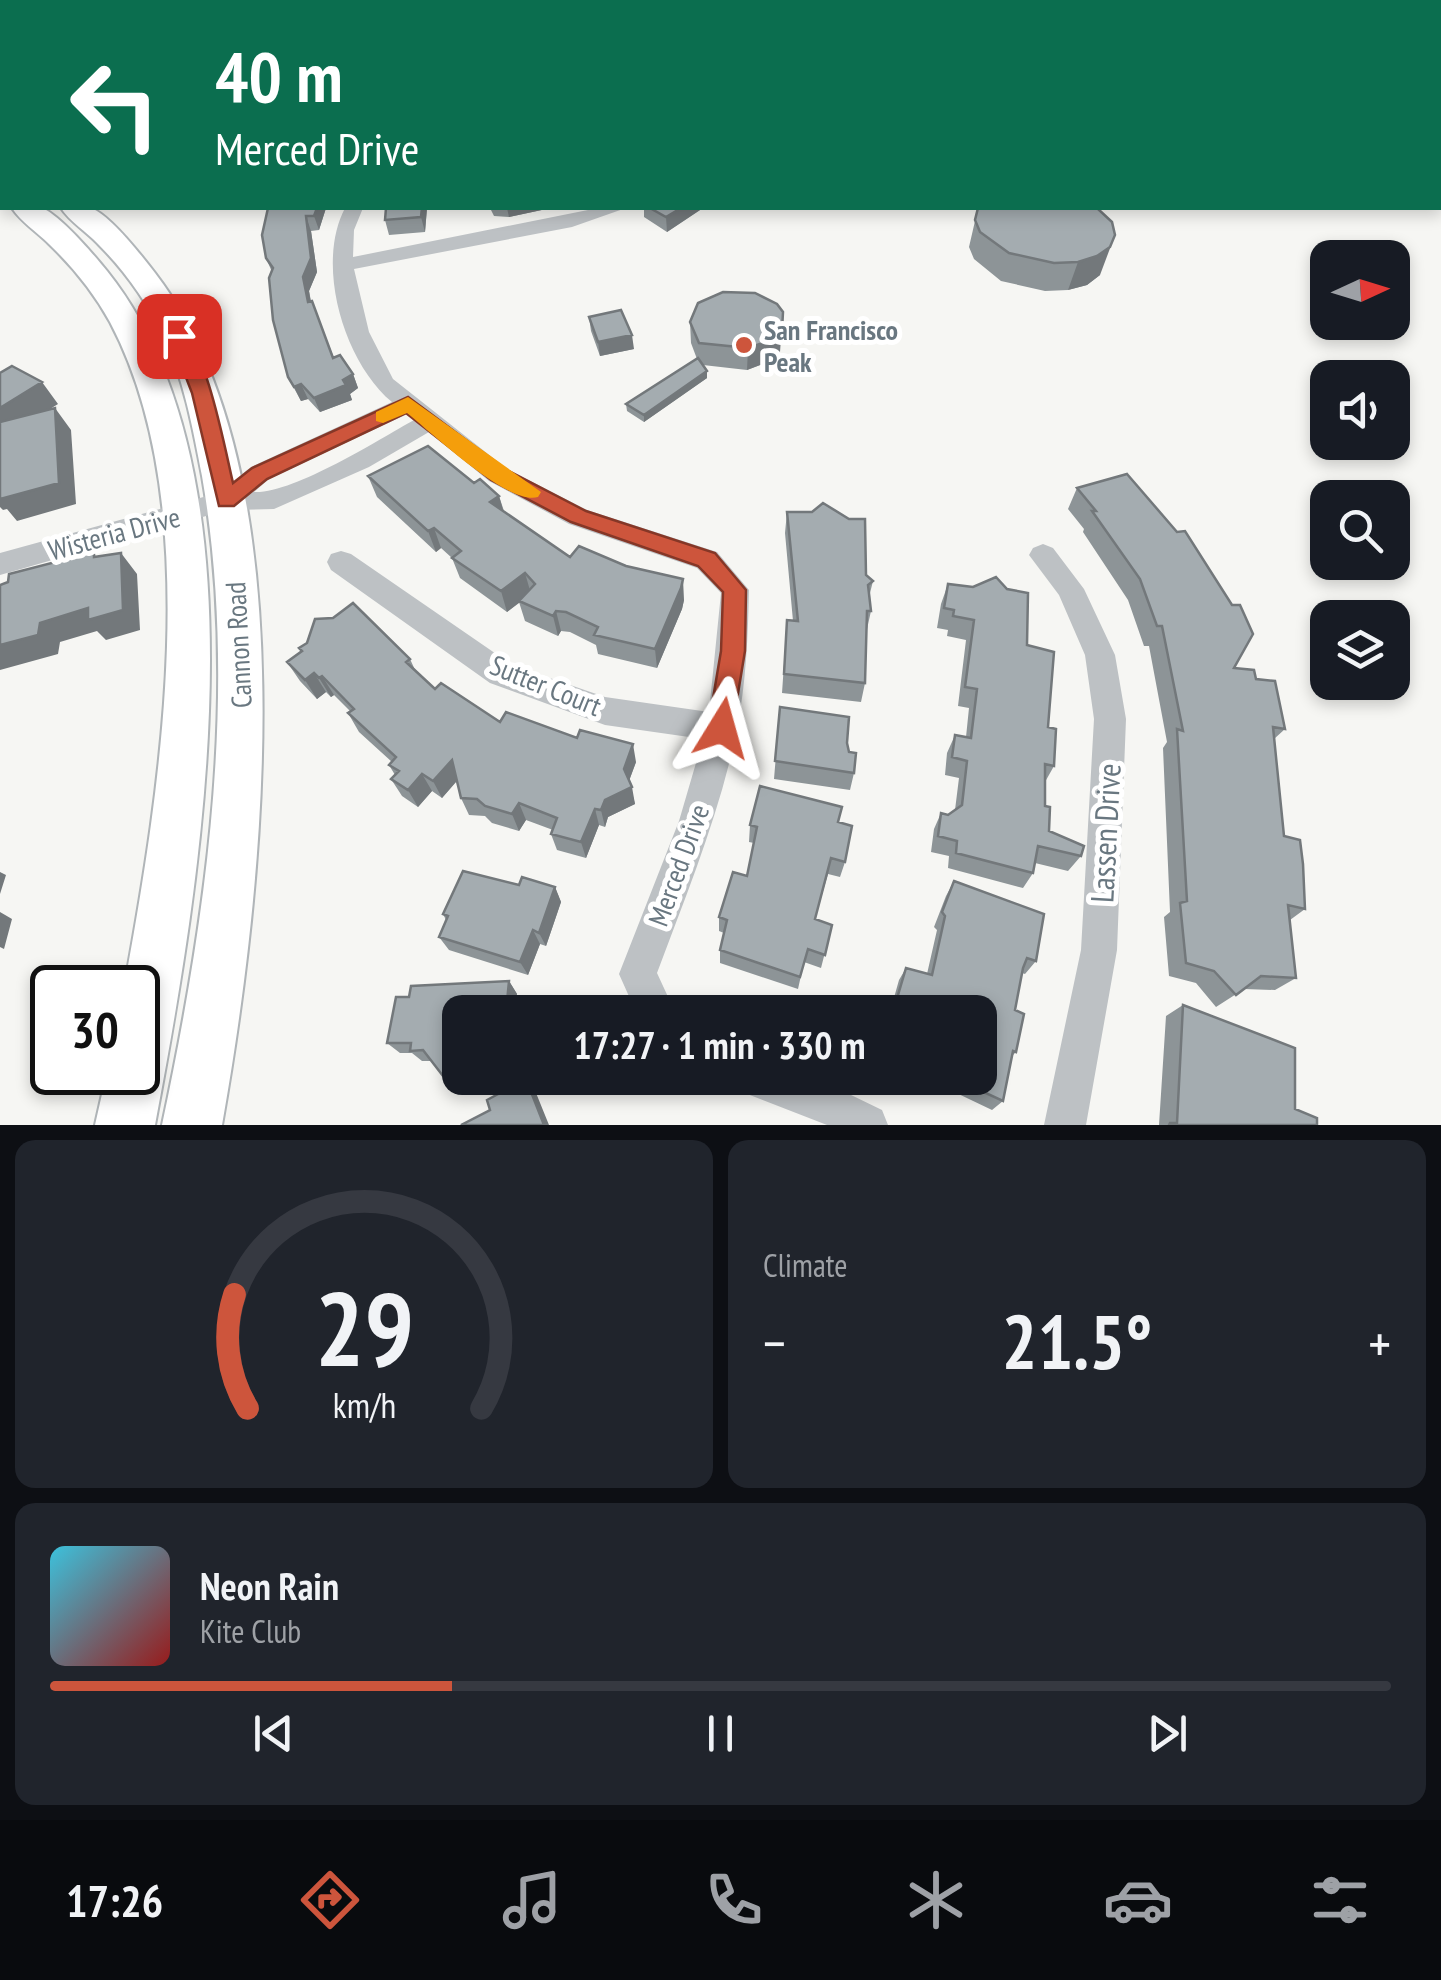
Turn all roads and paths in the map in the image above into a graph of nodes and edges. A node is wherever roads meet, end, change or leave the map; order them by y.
1 (27, 210) edge
2 (76, 210) edge
3 (353, 210) edge
4 (610, 210) edge
5 (345, 264) junction
6 (418, 413) junction
7 (205, 507) junction
8 (1044, 554) dead end
9 (341, 562) dead end
10 (0, 564) edge
11 (722, 728) junction
12 (156, 965) edge
13 (648, 995) edge
14 (131, 1095) edge
15 (808, 1095) edge
16 (124, 1125) edge
17 (192, 1125) edge
18 (867, 1125) edge
19 (1065, 1125) edge

1 - 7 main road, Cannon Road
2 - 7 main road, Cannon Road
3 - 5 street, Merced Drive
4 - 5 street
5 - 6 street, Merced Drive
6 - 7 street, Wisteria Drive
6 - 11 street, Merced Drive
7 - 10 street, Wisteria Drive
7 - 12 main road, Cannon Road
7 - 17 main road, Cannon Road
8 - 19 street, Lassen Drive
9 - 11 street, Sutter Court
11 - 13 street, Merced Drive
14 - 16 main road
15 - 18 street

